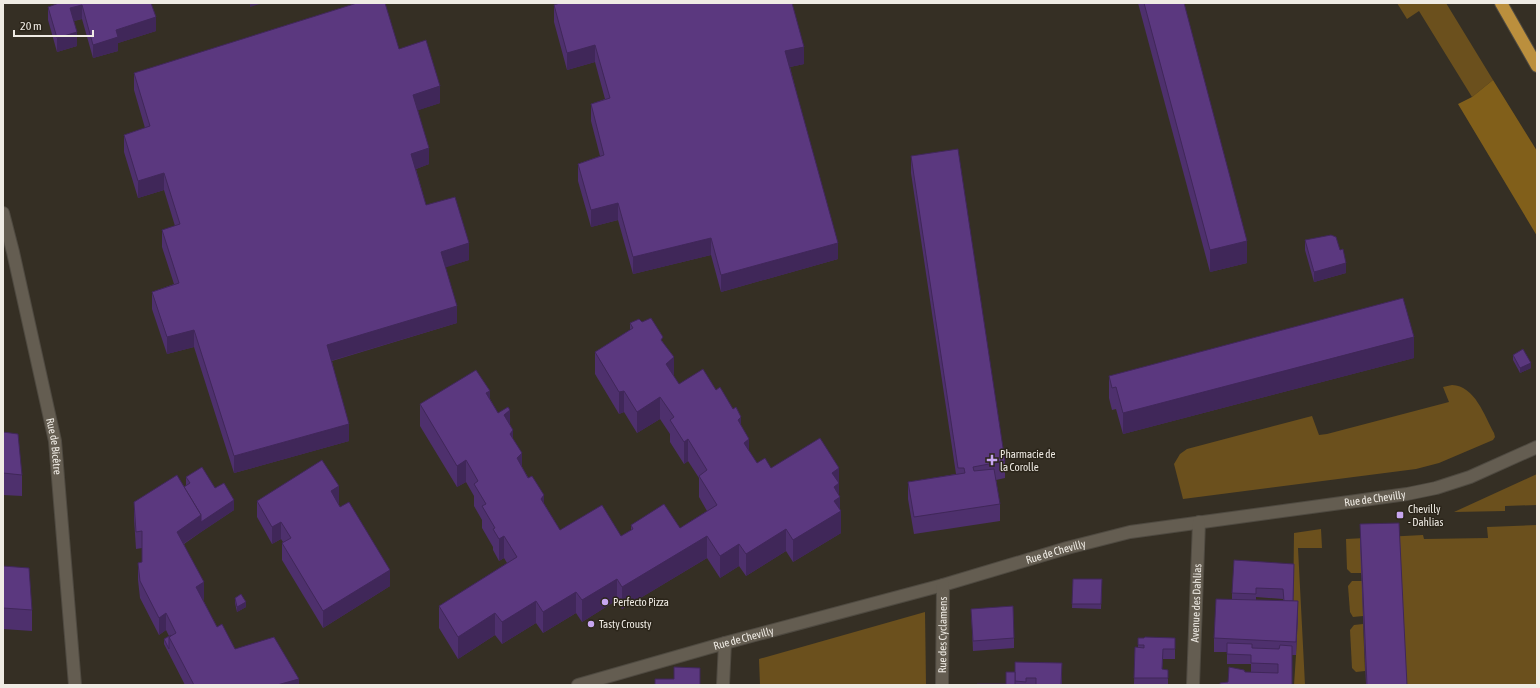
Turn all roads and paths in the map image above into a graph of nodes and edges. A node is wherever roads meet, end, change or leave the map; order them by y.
1 (1501, 3) edge
2 (1537, 66) edge
3 (3, 213) edge
4 (8, 251) edge
5 (1537, 446) edge
6 (1199, 522) junction
7 (944, 585) junction
8 (725, 643) junction
9 (75, 685) edge
10 (578, 685) edge
11 (724, 685) edge
12 (942, 685) edge
13 (1193, 685) edge

1 - 2 highway
3 - 4 street, Rue de Bicêtre
4 - 9 street, Rue de Bicêtre
5 - 6 street, Rue de Chevilly
6 - 7 street, Rue de Chevilly
6 - 13 street, Avenue des Dahlias
7 - 8 street, Rue de Chevilly
7 - 12 street, Rue des Cyclamens
8 - 10 street, Rue de Chevilly
8 - 11 street

